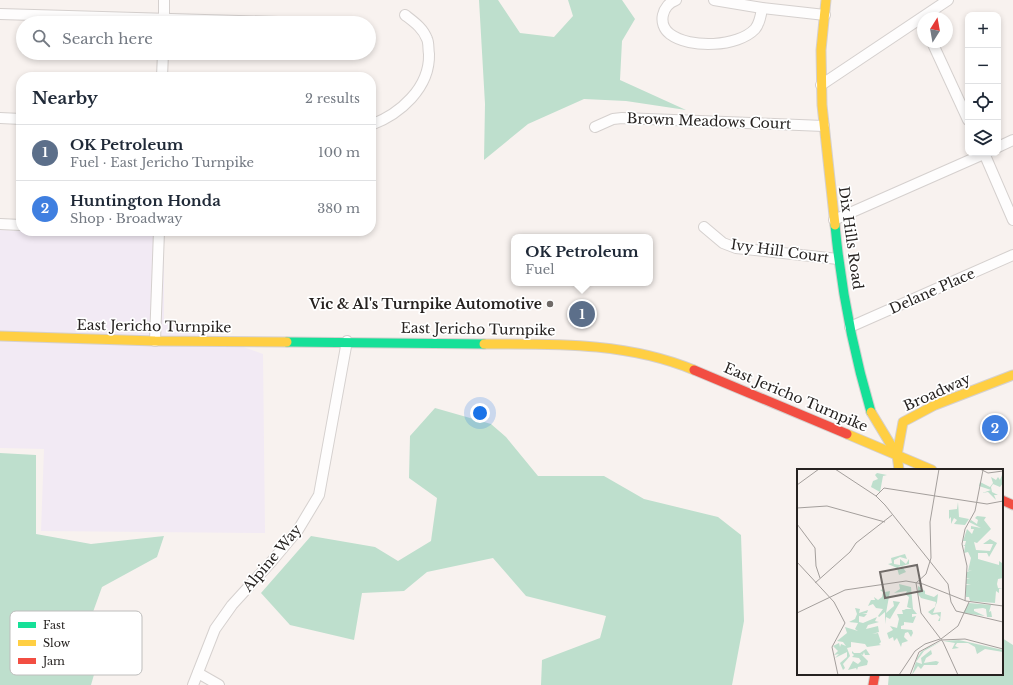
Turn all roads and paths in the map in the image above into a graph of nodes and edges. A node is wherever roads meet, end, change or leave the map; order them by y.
1 (164, 0) edge
2 (676, 0) edge
3 (714, 0) edge
4 (826, 0) edge
5 (948, 0) edge
6 (762, 8) junction
7 (933, 12) edge
8 (0, 14) edge
9 (405, 15) dead end
10 (825, 15) junction
11 (41, 16) edge
12 (164, 16) edge
13 (917, 24) edge
14 (935, 48) edge
15 (163, 60) edge
16 (162, 72) edge
17 (821, 85) junction
18 (965, 114) edge
19 (0, 118) edge
20 (16, 119) edge
21 (376, 123) edge
22 (824, 126) junction
23 (596, 127) dead end
24 (1013, 140) edge
25 (1001, 146) edge
26 (977, 156) edge
27 (985, 156) edge
28 (834, 220) junction
29 (1013, 220) edge
30 (0, 224) edge
31 (16, 225) edge
32 (704, 227) dead end
33 (159, 236) edge
34 (1013, 255) edge
35 (838, 259) junction
36 (850, 327) junction
37 (0, 336) edge
38 (156, 341) junction
39 (347, 341) junction
40 (1013, 376) edge
41 (897, 455) junction
42 (899, 469) edge
43 (930, 469) edge
44 (1003, 500) edge
45 (1013, 505) edge
46 (198, 673) junction
47 (875, 675) edge
48 (193, 685) edge
49 (219, 685) edge
50 (873, 685) edge

1 - 12 street
2 - 6 street
3 - 6 street
4 - 10 main road, Dix Hills Road
5 - 7 street
6 - 10 street
8 - 11 street
9 - 21 street
10 - 17 main road, Dix Hills Road
13 - 17 street
14 - 18 street
15 - 16 street
17 - 22 main road, Dix Hills Road
19 - 20 street
22 - 23 street, Brown Meadows Court
22 - 28 main road, Dix Hills Road
24 - 25 street
26 - 28 street
27 - 29 street
28 - 35 main road, Dix Hills Road
30 - 31 street
32 - 35 street, Ivy Hill Court
33 - 38 street
34 - 36 street, Delane Place
35 - 36 main road, Dix Hills Road
36 - 41 main road, Dix Hills Road
37 - 38 main road, East Jericho Turnpike
38 - 39 main road, East Jericho Turnpike
39 - 41 main road, East Jericho Turnpike
39 - 46 street, Alpine Way
40 - 41 main road, Broadway
41 - 42 main road, Dix Hills Road
41 - 43 main road, East Jericho Turnpike
44 - 45 main road
46 - 48 street, Alpine Way
46 - 49 street
47 - 50 main road

